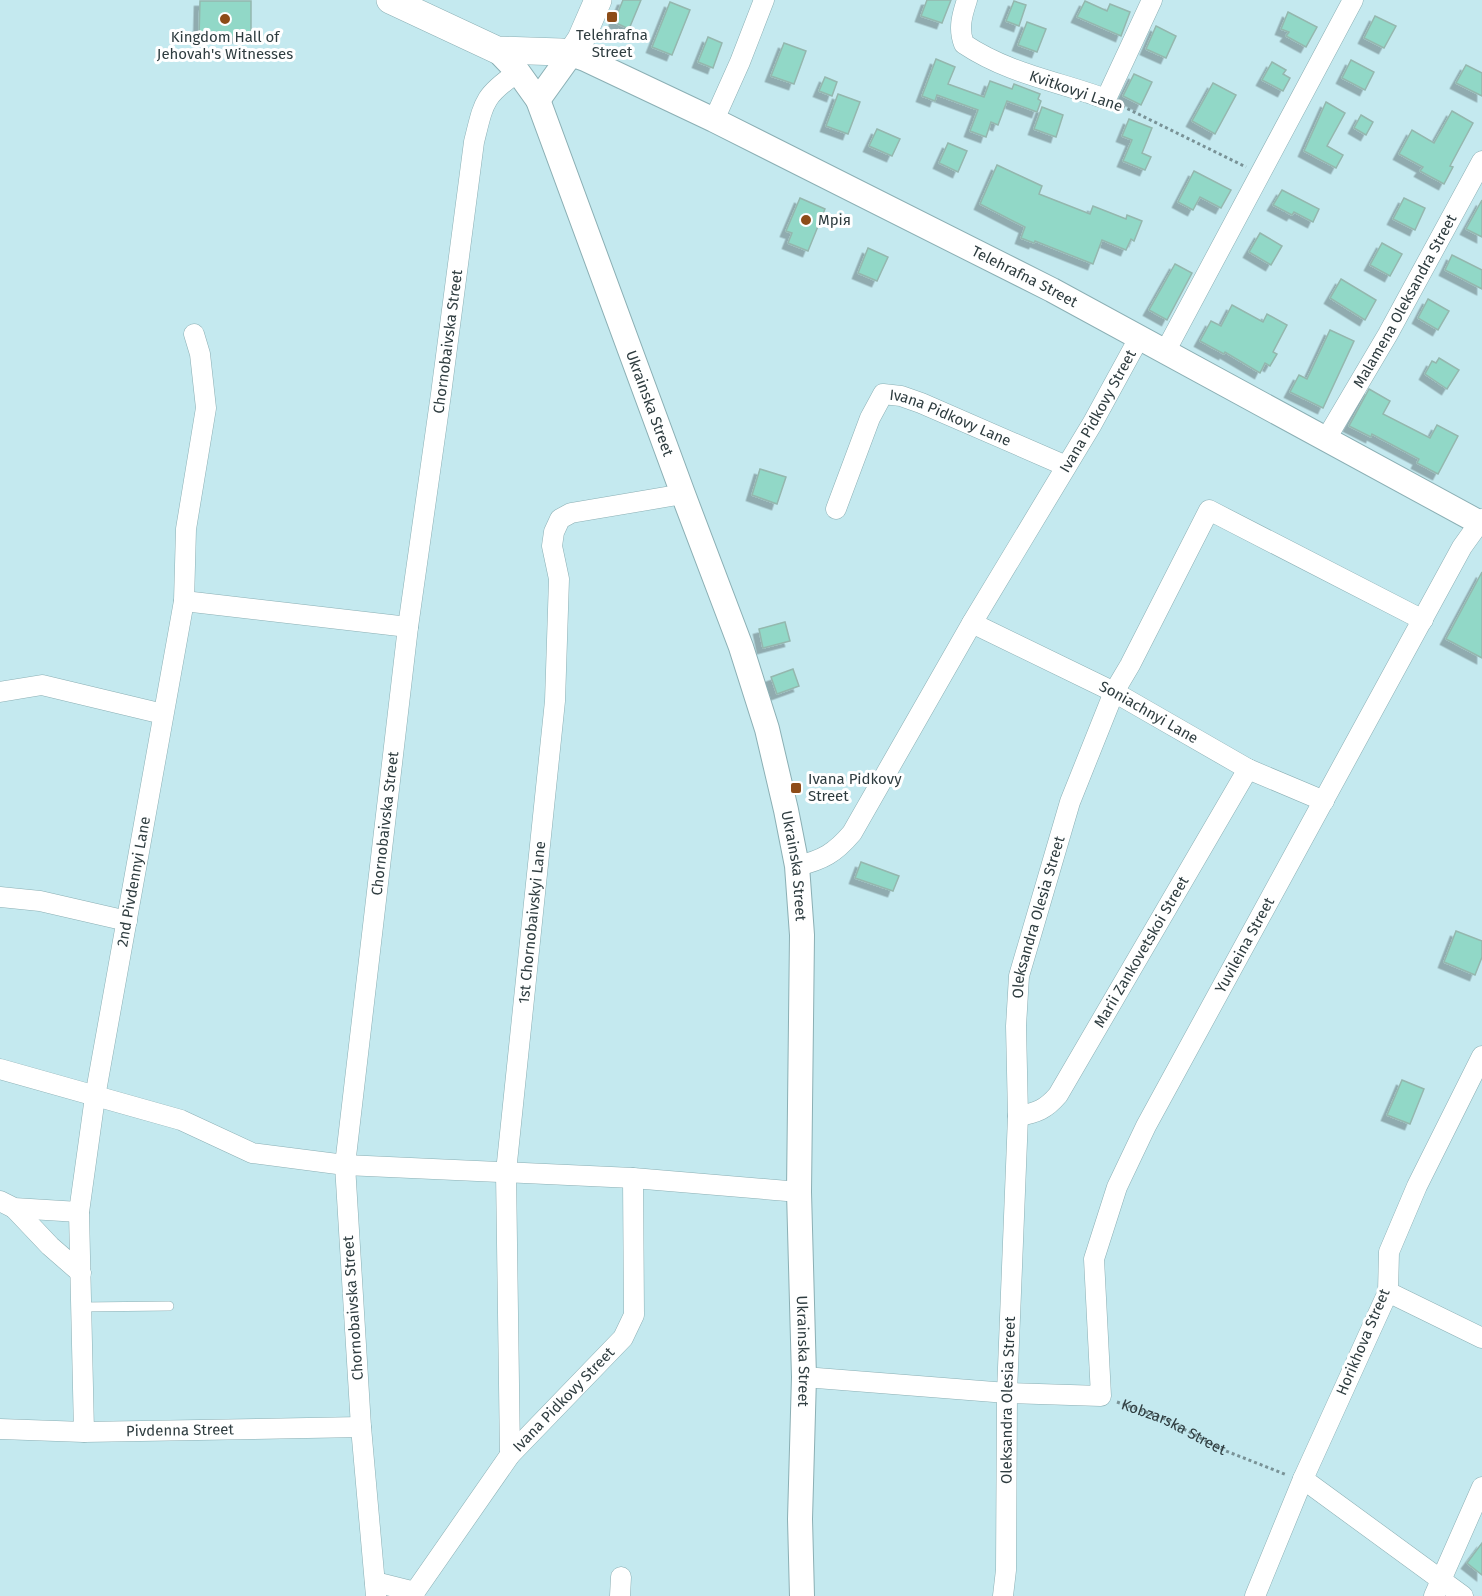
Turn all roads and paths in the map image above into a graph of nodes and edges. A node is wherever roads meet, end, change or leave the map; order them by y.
1 (390, 0) edge
2 (598, 0) edge
3 (764, 0) edge
4 (967, 0) edge
5 (1152, 0) edge
6 (1353, 0) edge
7 (498, 50) junction
8 (571, 54) junction
9 (518, 72) junction
10 (1106, 99) junction
11 (538, 100) junction
12 (714, 120) junction
13 (1482, 161) edge
14 (1260, 175) junction
15 (194, 334) dead end
16 (1139, 338) junction
17 (1165, 352) junction
18 (1326, 439) junction
19 (1066, 466) junction
20 (683, 494) junction
21 (836, 509) dead end
22 (1481, 522) edge
23 (184, 601) junction
24 (1423, 620) junction
25 (972, 623) junction
26 (408, 627) junction
27 (0, 692) edge
28 (1114, 692) junction
29 (163, 714) junction
30 (1248, 769) junction
31 (1324, 801) junction
32 (797, 866) junction
33 (0, 897) edge
34 (127, 921) junction
35 (1482, 1056) edge
36 (0, 1069) edge
37 (94, 1097) junction
38 (1018, 1116) junction
39 (345, 1166) junction
40 (506, 1172) junction
41 (633, 1178) junction
42 (800, 1192) junction
43 (7, 1205) edge
44 (80, 1212) junction
45 (81, 1273) junction
46 (1388, 1292) junction
47 (169, 1306) dead end
48 (82, 1307) junction
49 (1482, 1338) edge
50 (804, 1377) junction
51 (1007, 1393) junction
52 (1101, 1396) junction
53 (361, 1427) junction
54 (0, 1429) edge
55 (84, 1432) junction
56 (510, 1455) junction
57 (1303, 1479) junction
58 (1482, 1487) edge
59 (1437, 1587) edge
60 (375, 1589) edge
61 (413, 1594) edge
62 (802, 1596) edge
63 (1003, 1596) edge
64 (1255, 1596) edge
65 (1463, 1596) edge

1 - 7 main road, Telehrafna Street
2 - 8 main road
3 - 12 street
4 - 10 street, Kvitkovyi Lane
5 - 10 street
6 - 14 street
7 - 8 main road, Telehrafna Street
7 - 9 street, Ukrainska Street
8 - 11 street
8 - 12 street, Telehrafna Street
9 - 11 street, Ukrainska Street
9 - 26 street, Chornobaivska Street
10 - 14 path, Kvitkovyi Lane
11 - 20 street, Ukrainska Street
12 - 16 street, Telehrafna Street
13 - 18 street, Malamena Oleksandra Street
14 - 17 street
15 - 23 street, 2nd Pivdennyi Lane
16 - 17 street, Telehrafna Street
16 - 19 street, Ivana Pidkovy Street
17 - 18 street, Telehrafna Street
18 - 22 street, Telehrafna Street
19 - 21 street, Ivana Pidkovy Lane
19 - 25 street, Ivana Pidkovy Street
20 - 32 street, Ukrainska Street
20 - 40 street, 1st Chornobaivskyi Lane
22 - 24 street, Yuvileina Street
23 - 26 street
23 - 29 street, 2nd Pivdennyi Lane
24 - 28 street, Oleksandra Olesia Street
24 - 31 street, Yuvileina Street
25 - 28 street, Soniachnyi Lane
25 - 32 street, Ivana Pidkovy Street
26 - 39 street, Chornobaivska Street
27 - 29 street
28 - 30 street, Soniachnyi Lane
28 - 38 street, Oleksandra Olesia Street
29 - 34 street, 2nd Pivdennyi Lane
30 - 31 street, Soniachnyi Lane
30 - 38 street, Marii Zankovetskoi Street
31 - 52 street, Yuvileina Street
32 - 42 street, Ukrainska Street
33 - 34 street
34 - 37 street, 2nd Pivdennyi Lane
35 - 46 street, Horikhova Street
36 - 37 street
37 - 39 street
37 - 44 street, 2nd Pivdennyi Lane
38 - 51 street, Oleksandra Olesia Street
39 - 40 street
39 - 53 street, Chornobaivska Street
40 - 41 street
40 - 56 street, 1st Chornobaivskyi Lane
41 - 42 street
41 - 56 street, Ivana Pidkovy Street
42 - 50 street, Ukrainska Street
43 - 44 street
43 - 45 street
44 - 45 street, 2nd Pivdennyi Lane
45 - 48 street, 2nd Pivdennyi Lane
46 - 49 street
46 - 57 street, Horikhova Street
47 - 48 lane
48 - 55 street, 2nd Pivdennyi Lane
50 - 51 street, Kobzarska Street
50 - 62 street, Ukrainska Street
51 - 52 street, Kobzarska Street
51 - 63 street, Oleksandra Olesia Street
52 - 57 path, Kobzarska Street
53 - 55 street, Pivdenna Street
53 - 60 street, Chornobaivska Street
54 - 55 street, Pivdenna Street
56 - 61 street, Ivana Pidkovy Street
57 - 59 street
57 - 64 street, Horikhova Street
58 - 59 street
59 - 65 street
60 - 61 street

